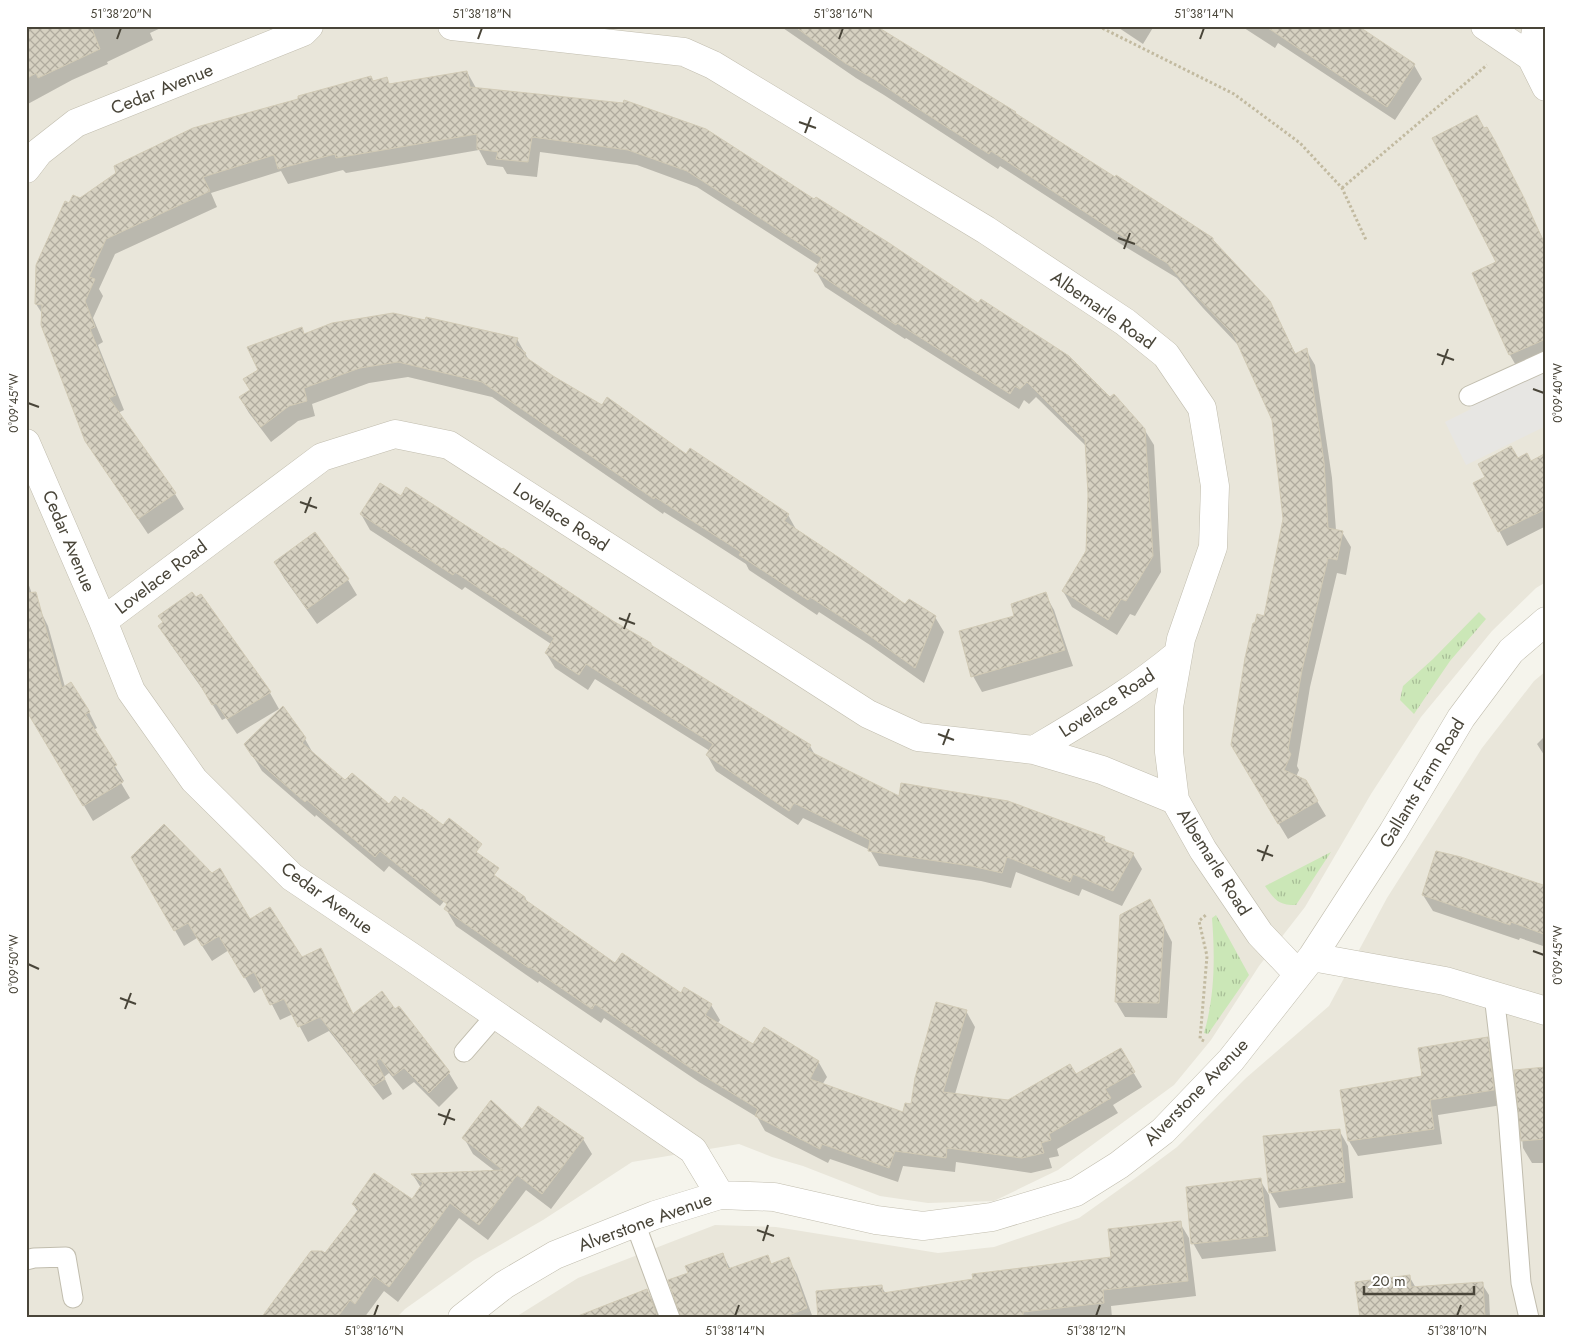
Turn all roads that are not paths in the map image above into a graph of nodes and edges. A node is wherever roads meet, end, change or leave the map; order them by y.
1 (309, 26) edge
2 (452, 26) edge
3 (1485, 26) edge
4 (1537, 26) edge
5 (1521, 50) junction
6 (1546, 87) edge
7 (26, 169) edge
8 (1546, 361) edge
9 (1468, 396) dead end
10 (29, 457) edge
11 (103, 621) junction
12 (1546, 621) edge
13 (1178, 654) junction
14 (1034, 750) junction
15 (1175, 800) junction
16 (1305, 966) junction
17 (1494, 995) junction
18 (1546, 1011) edge
19 (496, 1015) junction
20 (464, 1052) dead end
21 (720, 1195) junction
22 (635, 1223) junction
23 (26, 1260) edge
24 (73, 1298) dead end
25 (462, 1318) edge
26 (670, 1318) edge
27 (1529, 1318) edge

1 - 7 street, Cedar Avenue
2 - 13 street, Albemarle Road
3 - 5 street
4 - 5 street
5 - 6 street
8 - 9 lane
10 - 11 street, Cedar Avenue
11 - 14 street, Lovelace Road
11 - 19 street, Cedar Avenue
12 - 16 street, Gallants Farm Road
13 - 14 street, Lovelace Road
13 - 15 street, Albemarle Road
14 - 15 street, Lovelace Road
15 - 16 street, Albemarle Road
16 - 17 street
16 - 21 street, Alverstone Avenue
17 - 18 street
17 - 27 lane
19 - 20 lane
19 - 21 street, Cedar Avenue
21 - 22 street, Alverstone Avenue
22 - 25 street, Alverstone Avenue
22 - 26 lane
23 - 24 lane

